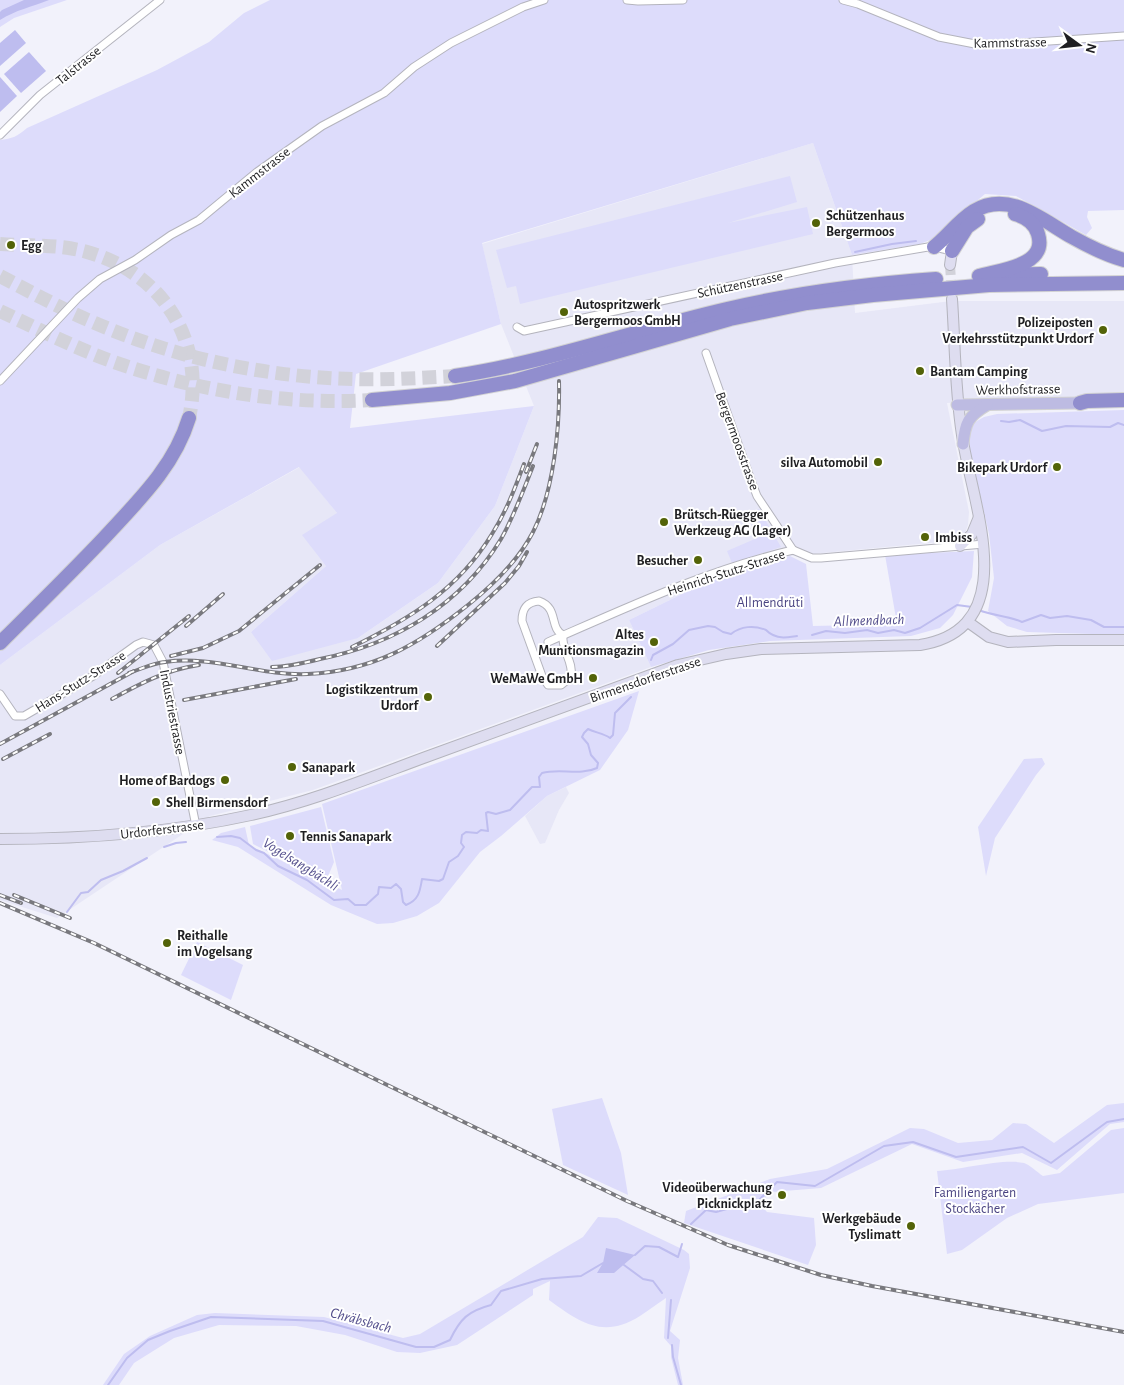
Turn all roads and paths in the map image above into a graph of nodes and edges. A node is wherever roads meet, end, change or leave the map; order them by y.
1 (160, 0) edge
2 (544, 0) edge
3 (627, 0) edge
4 (683, 0) edge
5 (842, 0) edge
6 (1124, 36) edge
7 (0, 135) edge
8 (964, 218) junction
9 (934, 247) junction
10 (952, 251) junction
11 (1124, 260) edge
12 (950, 265) tunnel mouth
13 (1124, 274) edge
14 (979, 276) junction
15 (1076, 283) junction
16 (1124, 283) edge
17 (1124, 289) edge
18 (952, 299) tunnel mouth
19 (517, 327) dead end
20 (706, 354) dead end
21 (455, 376) tunnel mouth
22 (0, 381) edge
23 (372, 400) tunnel mouth
24 (1124, 402) edge
25 (1080, 403) joint
26 (988, 404) junction
27 (957, 405) junction
28 (188, 418) tunnel mouth
29 (963, 444) junction
30 (979, 517) junction
31 (984, 544) junction
32 (960, 546) junction
33 (793, 550) junction
34 (970, 619) junction
35 (563, 635) junction
36 (1124, 640) edge
37 (548, 642) dead end
38 (0, 643) edge
39 (162, 658) joint
40 (0, 694) edge
41 (320, 795) joint
42 (196, 826) junction
43 (0, 839) edge

1 - 7 street, Talstrasse
2 - 22 street, Kammstrasse
3 - 4 street
5 - 6 street, Kammstrasse
8 - 9 highway
8 - 10 highway
8 - 11 highway
9 - 10 street, Schützenstrasse
9 - 19 street, Schützenstrasse
10 - 12 main road
10 - 14 highway
13 - 14 highway
14 - 21 highway
15 - 16 highway
15 - 17 highway
15 - 23 highway
18 - 27 main road
20 - 33 street, Bergermoosstrasse
24 - 25 highway
25 - 26 main road, Werkhofstrasse
26 - 27 main road, Werkhofstrasse
26 - 29 main road
27 - 29 main road
28 - 38 highway
29 - 30 main road
30 - 31 main road
30 - 32 main road
31 - 32 street, Heinrich-Stutz-Strasse
31 - 34 main road
32 - 33 street, Heinrich-Stutz-Strasse
33 - 35 street, Heinrich-Stutz-Strasse
34 - 36 main road
34 - 41 main road, Birmensdorferstrasse
35 - 35 street
35 - 37 street, Heinrich-Stutz-Strasse
39 - 40 street, Hans-Stutz-Strasse
39 - 42 street, Industriestrasse
41 - 42 main road, Urdorferstrasse
42 - 43 main road, Urdorferstrasse

